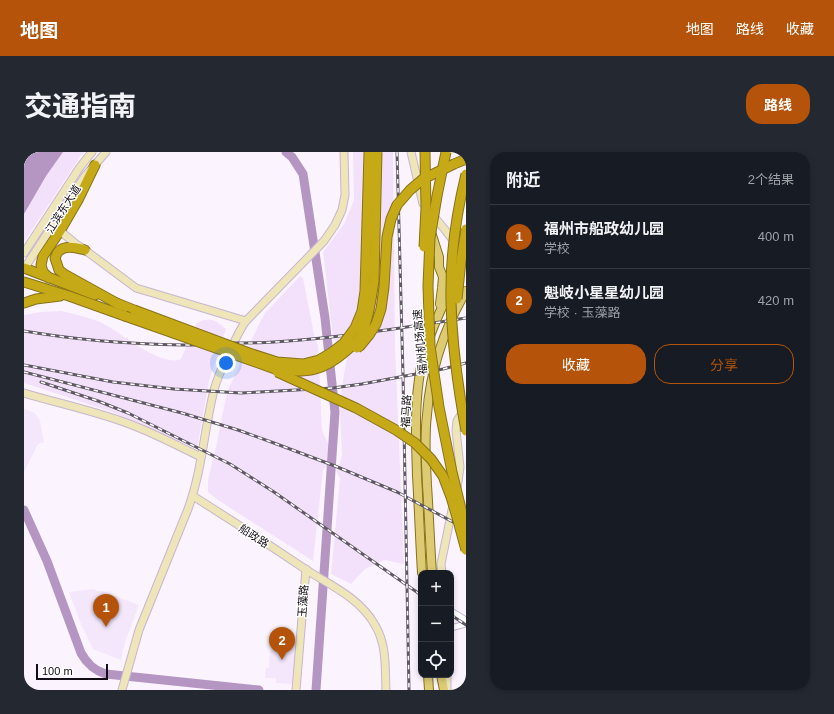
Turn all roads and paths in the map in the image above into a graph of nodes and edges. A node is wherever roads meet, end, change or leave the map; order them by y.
1 (92, 152) edge
2 (106, 152) edge
3 (344, 152) edge
4 (369, 152) edge
5 (377, 152) edge
6 (411, 152) edge
7 (425, 152) edge
8 (446, 152) edge
9 (466, 159) edge
10 (95, 165) junction
11 (466, 174) edge
12 (423, 204) junction
13 (466, 230) edge
14 (60, 231) junction
15 (85, 250) junction
16 (24, 253) edge
17 (439, 258) junction
18 (466, 259) edge
19 (24, 268) edge
20 (48, 278) junction
21 (24, 282) edge
22 (466, 291) edge
23 (70, 296) junction
24 (24, 303) edge
25 (120, 304) junction
26 (438, 317) junction
27 (246, 321) junction
28 (430, 346) junction
29 (336, 360) junction
30 (455, 363) junction
31 (264, 365) junction
32 (24, 392) edge
33 (466, 406) edge
34 (466, 430) edge
35 (201, 457) junction
36 (193, 496) junction
37 (466, 529) edge
38 (466, 550) edge
39 (306, 569) junction
40 (422, 570) edge
41 (432, 570) edge
42 (442, 570) edge
43 (454, 613) edge
44 (466, 620) edge
45 (466, 624) edge
46 (454, 627) edge
47 (428, 678) edge
48 (438, 678) edge
49 (442, 678) edge
50 (447, 678) edge
51 (123, 689) edge
52 (296, 690) edge
53 (386, 690) edge
54 (429, 690) edge
55 (439, 690) edge
56 (446, 690) edge

1 - 16 street
2 - 10 street, 江滨东大道
3 - 27 street
4 - 25 highway, bridge
5 - 29 highway, bridge
6 - 12 street
7 - 28 highway, bridge
8 - 28 highway, 福州机场高速, bridge
9 - 29 highway, bridge
10 - 14 highway
10 - 19 street, 江滨东大道
11 - 30 highway, bridge
12 - 17 main road
12 - 18 street
13 - 30 highway, bridge
14 - 15 street
14 - 20 highway
15 - 25 highway
15 - 27 street
17 - 18 main road
17 - 26 main road
18 - 26 main road, 福马路
19 - 20 highway
20 - 25 highway
21 - 23 highway
22 - 41 main road, 福马路
23 - 24 highway
23 - 31 highway, bridge
26 - 40 main road, 福马路
27 - 35 street
28 - 37 highway, 福州机场高速, bridge
29 - 31 highway, bridge
30 - 34 highway, bridge
31 - 38 highway, bridge
32 - 35 street
33 - 42 street
35 - 36 street
36 - 39 street, 船政路
36 - 51 street
39 - 52 street, 玉藻路
39 - 53 street, 船政路
43 - 44 street
45 - 46 street
47 - 54 main road
48 - 55 main road
49 - 56 main road
50 - 56 street

